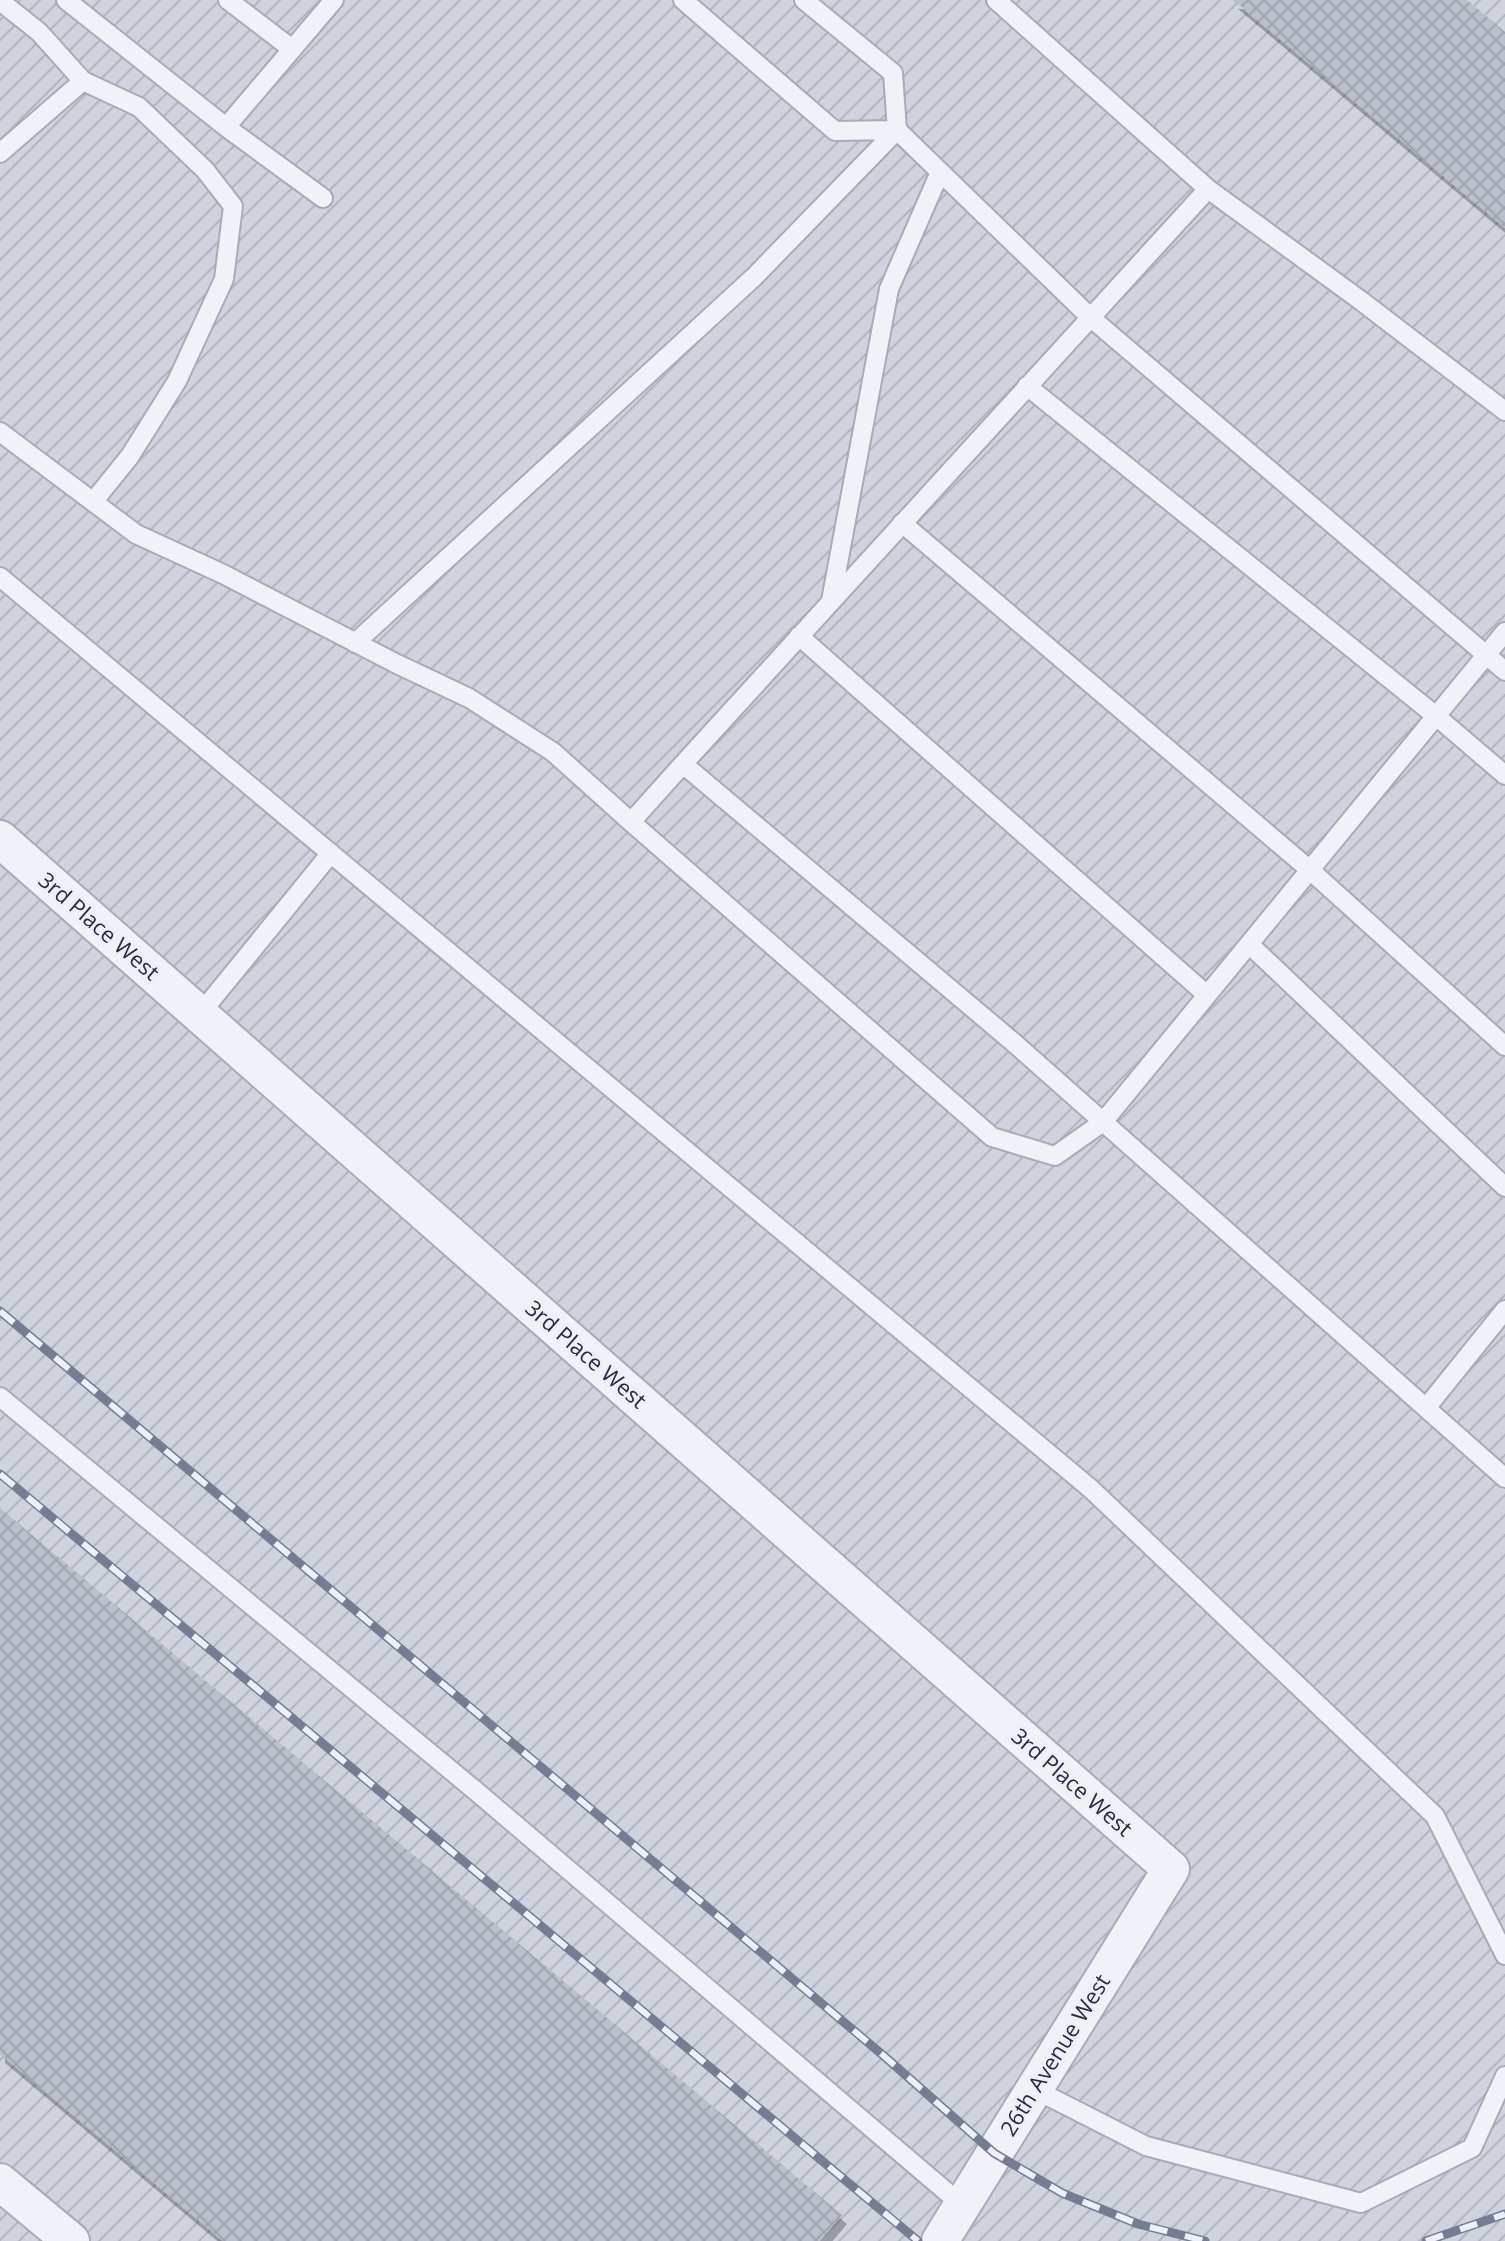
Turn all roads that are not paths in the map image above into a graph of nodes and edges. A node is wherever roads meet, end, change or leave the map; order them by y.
1 (66, 0) edge
2 (228, 0) edge
3 (334, 0) edge
4 (683, 0) edge
5 (804, 0) edge
6 (996, 0) edge
7 (0, 1) edge
8 (292, 49) junction
9 (83, 81) junction
10 (226, 127) junction
11 (897, 130) junction
12 (0, 153) edge
13 (940, 172) junction
14 (1208, 189) junction
15 (323, 198) dead end
16 (1090, 317) junction
17 (1027, 386) junction
18 (1505, 411) edge
19 (0, 432) edge
20 (93, 502) junction
21 (902, 523) junction
22 (0, 577) edge
23 (831, 601) junction
24 (1505, 632) edge
25 (799, 636) junction
26 (355, 643) junction
27 (1486, 655) junction
28 (1505, 671) edge
29 (1436, 716) junction
30 (683, 764) junction
31 (1505, 775) edge
32 (631, 822) junction
33 (0, 839) edge
34 (331, 853) junction
35 (1310, 870) junction
36 (1249, 944) junction
37 (1207, 995) junction
38 (200, 1014) junction
39 (1505, 1046) edge
40 (1103, 1122) junction
41 (1505, 1187) edge
42 (1505, 1310) edge
43 (0, 1397) edge
44 (1426, 1408) junction
45 (1505, 1478) edge
46 (1171, 1869) joint
47 (1505, 1955) edge
48 (1505, 2076) edge
49 (1034, 2089) junction
50 (0, 2182) edge
51 (962, 2205) junction
52 (71, 2241) edge
53 (940, 2241) edge

1 - 10 lane
2 - 8 lane
3 - 8 lane
4 - 11 lane
5 - 11 lane
6 - 14 lane
7 - 9 lane
8 - 10 lane
9 - 12 lane
9 - 20 lane
10 - 15 lane
11 - 13 lane
11 - 26 lane
13 - 16 lane
13 - 23 lane
14 - 16 lane
14 - 18 lane
16 - 17 lane
16 - 27 lane
17 - 21 lane
17 - 29 lane
19 - 20 lane
20 - 26 lane
21 - 23 lane
21 - 35 lane
22 - 34 lane
23 - 25 lane
24 - 27 lane
25 - 30 lane
25 - 37 lane
26 - 32 lane
27 - 28 lane
27 - 29 lane
29 - 31 lane
29 - 35 lane
30 - 32 lane
30 - 40 lane
32 - 40 lane
33 - 38 street, 3rd Place West
34 - 38 lane
34 - 47 lane
35 - 36 lane
35 - 39 lane
36 - 37 lane
36 - 41 lane
37 - 40 lane
38 - 46 street, 3rd Place West
40 - 44 lane
42 - 44 lane
43 - 51 lane
44 - 45 lane
46 - 49 street, 26th Avenue West
48 - 49 lane
49 - 51 street, 26th Avenue West
50 - 52 street
51 - 53 street, 26th Avenue West

